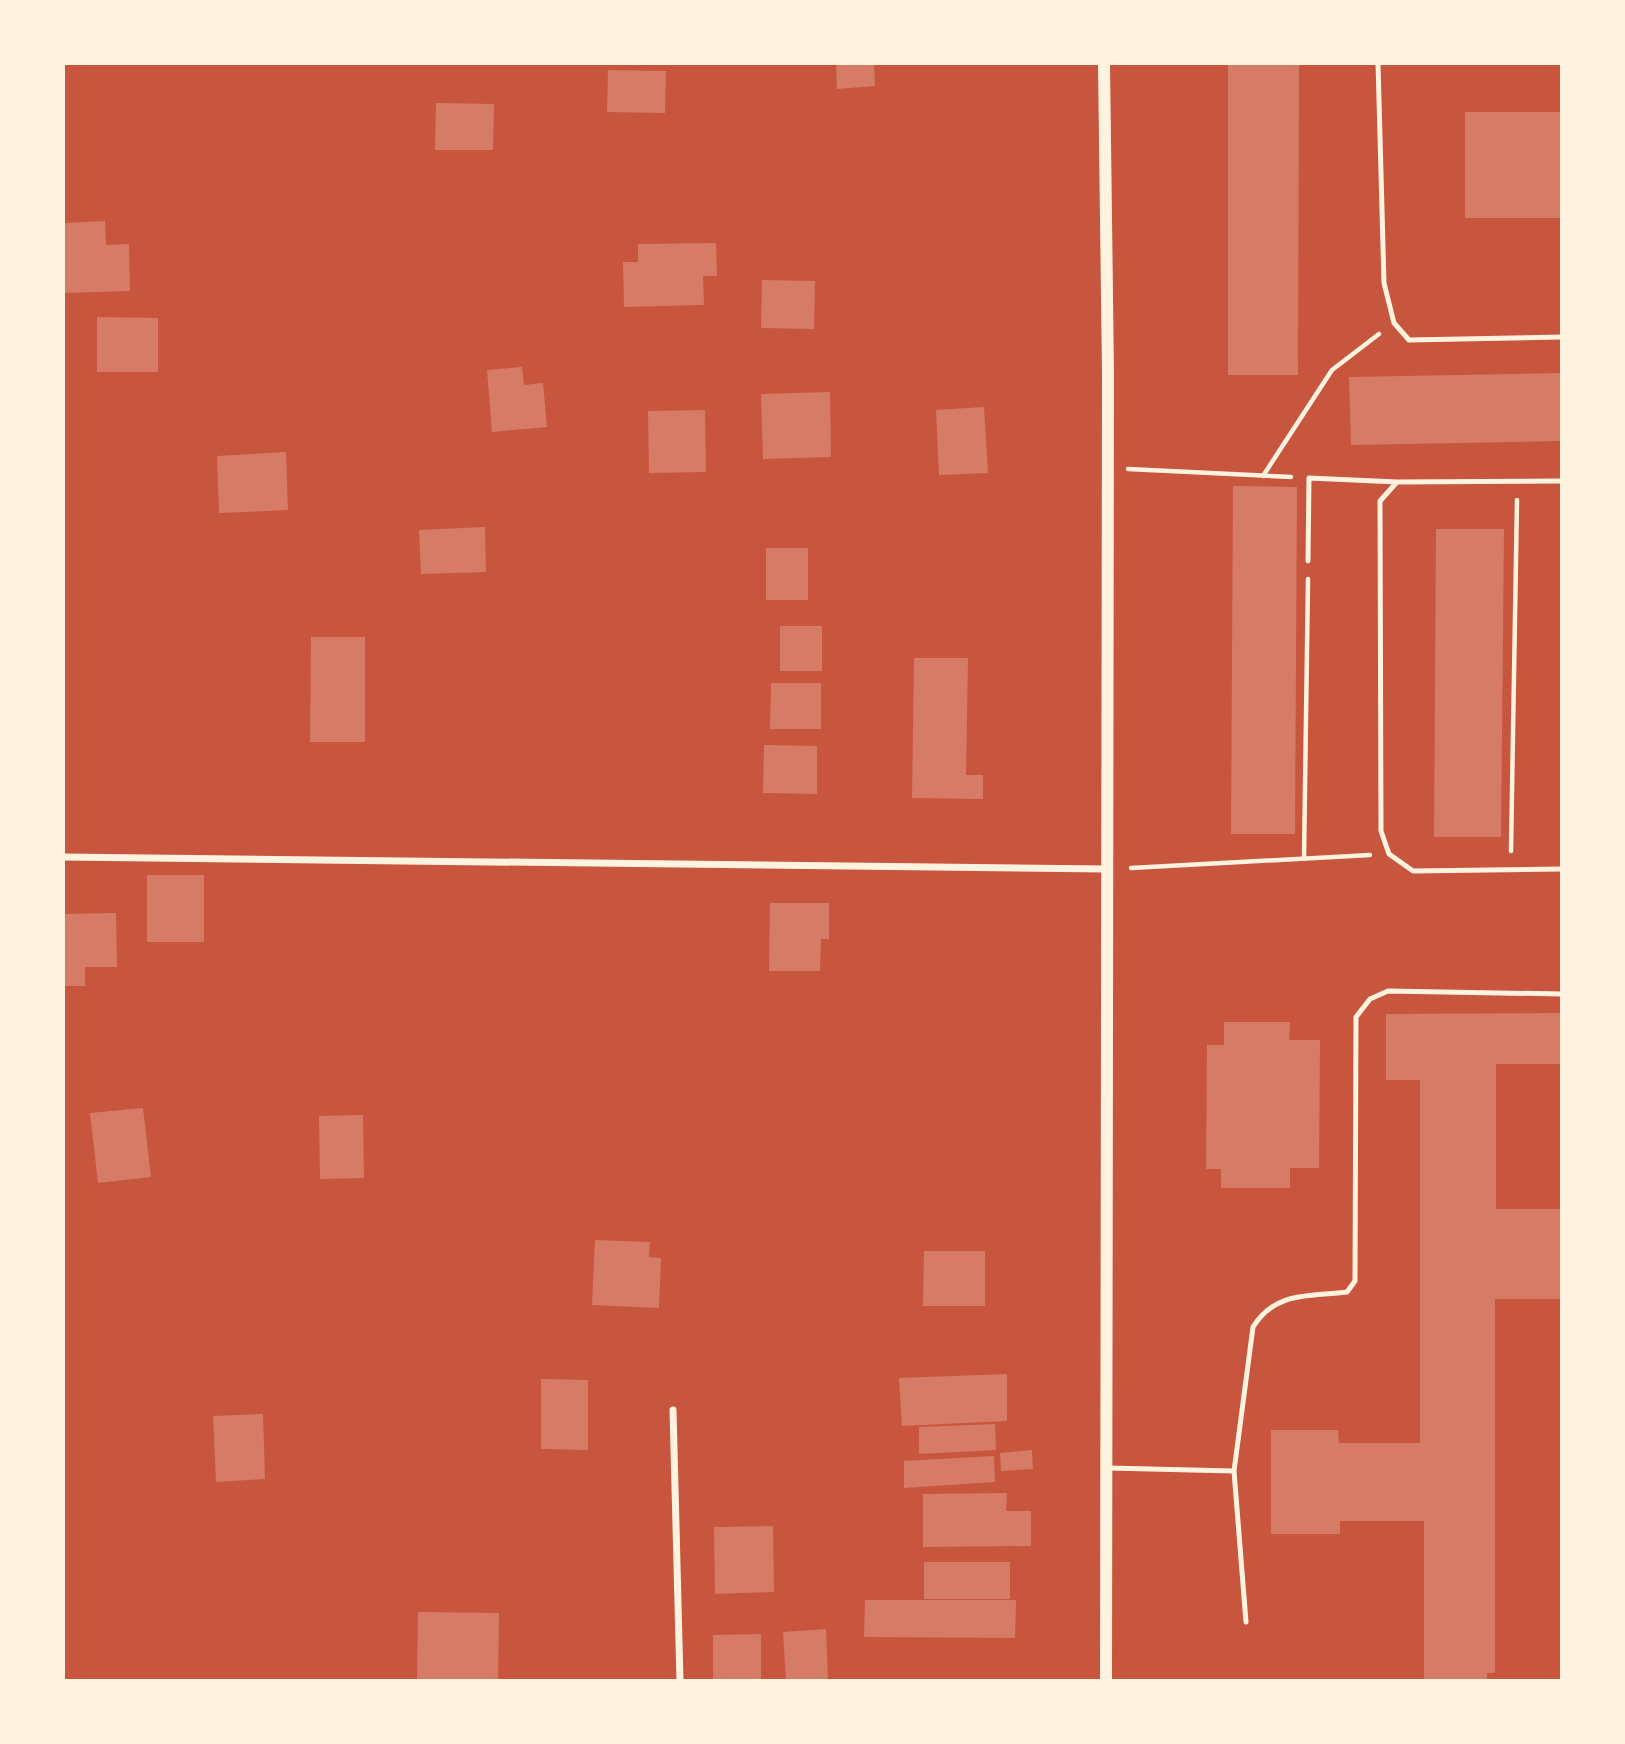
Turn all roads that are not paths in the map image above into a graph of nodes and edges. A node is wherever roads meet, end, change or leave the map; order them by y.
1 (1104, 63) edge
2 (1378, 63) edge
3 (1562, 337) edge
4 (1562, 481) edge
5 (1397, 482) junction
6 (1308, 561) road end
7 (63, 858) edge
8 (1106, 869) junction
9 (1562, 869) edge
10 (1562, 994) edge
11 (673, 1410) dead end
12 (1104, 1468) junction
13 (1234, 1471) junction
14 (1246, 1622) dead end
15 (680, 1681) edge
16 (1106, 1681) edge

1 - 8 street
2 - 3 lane
4 - 5 lane
5 - 6 lane
5 - 9 lane
7 - 8 street
8 - 12 street
10 - 13 lane
11 - 15 street
12 - 13 lane
12 - 16 street
13 - 14 lane

